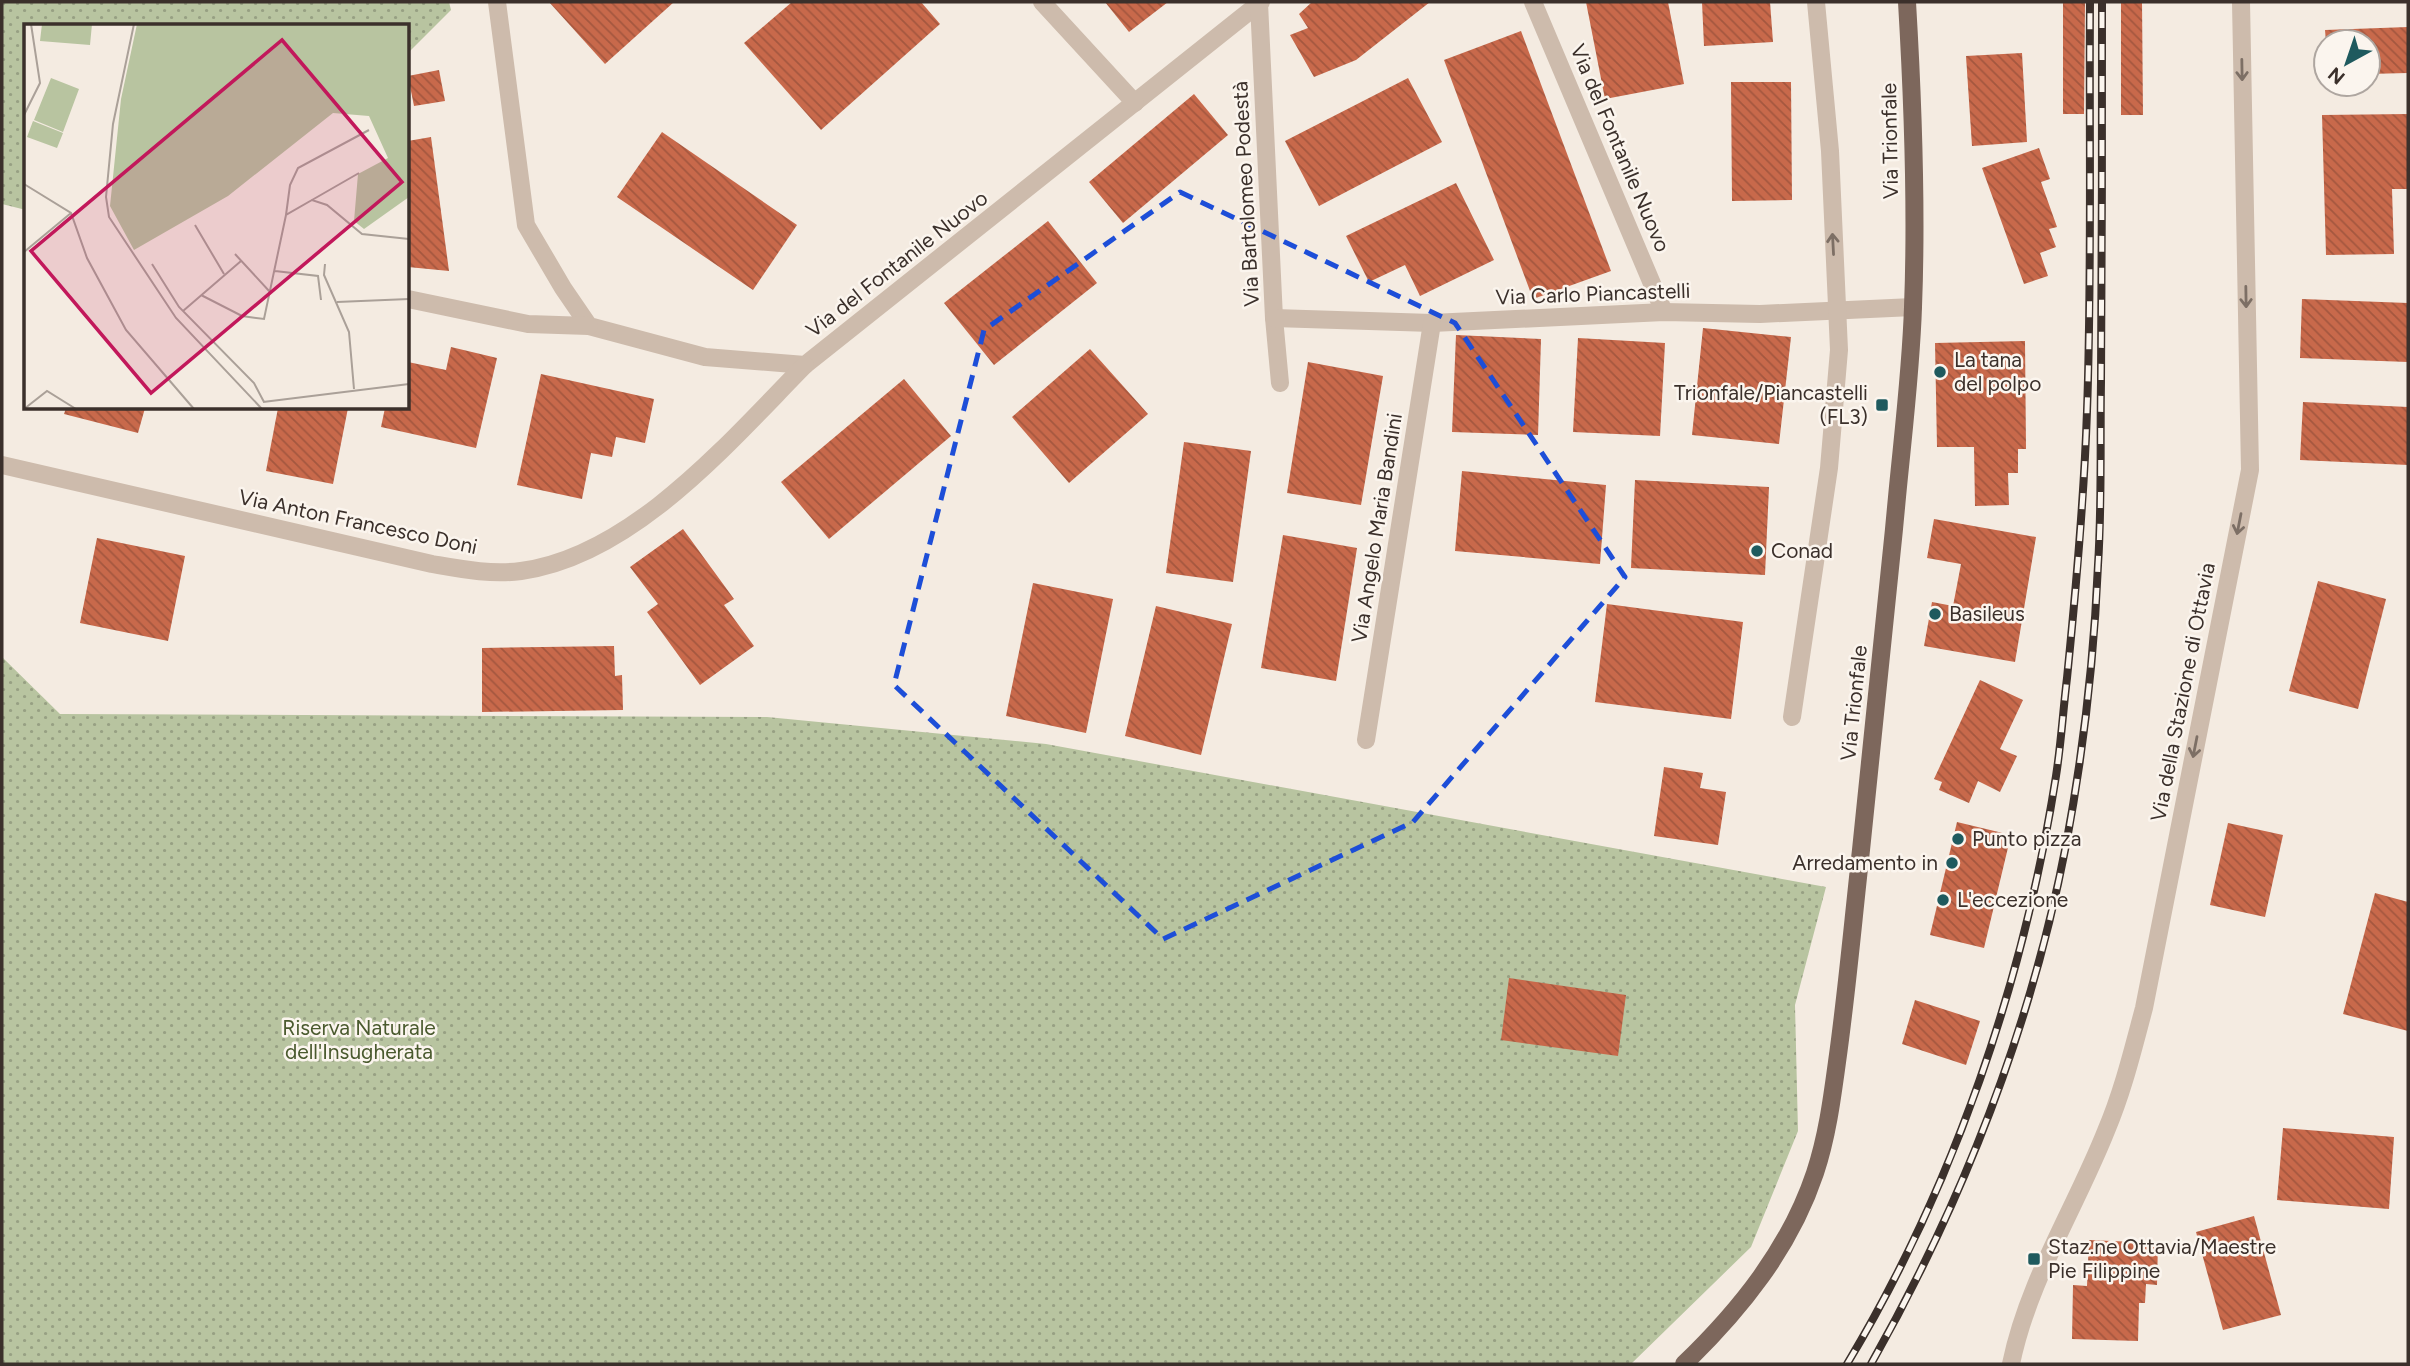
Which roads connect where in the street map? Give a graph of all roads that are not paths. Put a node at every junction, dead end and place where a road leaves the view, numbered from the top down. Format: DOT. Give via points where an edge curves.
graph roads {
  1 [pos="497,2"];
  2 [pos="1042,2"];
  3 [pos="1260,2"];
  4 [pos="1533,2"];
  5 [pos="1816,2"];
  6 [pos="1907,2"];
  7 [pos="2241,2"];
  8 [pos="1135,103"];
  9 [pos="410,299"];
  10 [pos="1913,307"];
  11 [pos="1664,312"];
  12 [pos="1837,312"];
  13 [pos="1274,318"];
  14 [pos="1432,323"];
  15 [pos="589,326"];
  16 [pos="806,365"];
  17 [pos="1280,383"];
  18 [pos="2,465"];
  19 [pos="1792,717"];
  20 [pos="1366,740"];
  21 [pos="1685,1364"];
  22 [pos="2011,1364"];
  1 -- 15 [label="street" via="526,225"];
  2 -- 8 [label="street"];
  3 -- 8 [label="street, Via del Fontanile Nuovo"];
  3 -- 13 [label="street, Via Bartolomeo Podestà"];
  4 -- 11 [label="street, Via del Fontanile Nuovo"];
  12 -- 5 [label="street, one-way" via="1830,151"];
  6 -- 10 [label="main road, Via Trionfale"];
  7 -- 22 [label="street, Via della Stazione di Ottavia, one-way" via="2250,470 2129,1065 2106,1133 2031,1296"];
  8 -- 16 [label="street, Via del Fontanile Nuovo"];
  9 -- 15 [label="street, Via del Fontanile Nuovo" via="528,324"];
  10 -- 12 [label="street, Via Carlo Piancastelli"];
  10 -- 21 [label="main road, Via Trionfale" via="1884,642 1824,1145 1802,1205 1767,1269"];
  11 -- 12 [label="street, Via Carlo Piancastelli"];
  11 -- 14 [label="street, Via Carlo Piancastelli"];
  12 -- 19 [label="street" via="1832,445"];
  13 -- 14 [label="street, Via Carlo Piancastelli"];
  13 -- 17 [label="street, Via Bartolomeo Podestà"];
  14 -- 20 [label="street, Via Angelo Maria Bandini"];
  15 -- 16 [label="street, Via del Fontanile Nuovo" via="705,357"];
  16 -- 18 [label="street, Via Anton Francesco Doni" via="711,461 644,516 602,543 561,561 520,571 477,572 432,564"];
}
